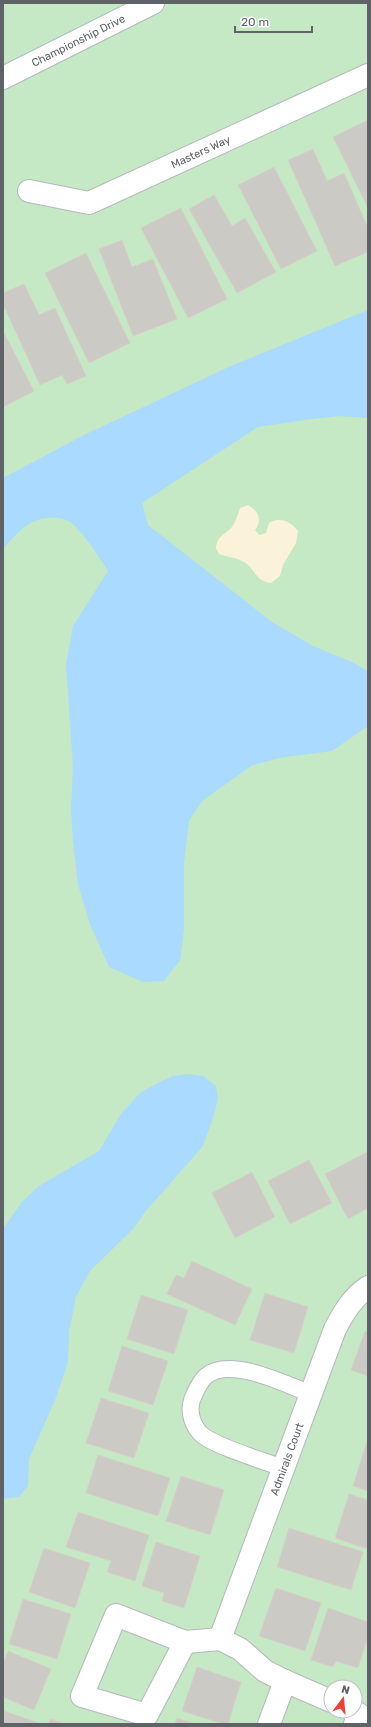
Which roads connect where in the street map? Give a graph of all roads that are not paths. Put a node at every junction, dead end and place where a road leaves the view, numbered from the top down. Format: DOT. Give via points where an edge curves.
graph roads {
  1 [pos="153,3"];
  2 [pos="368,75"];
  3 [pos="3,78"];
  4 [pos="29,191"];
  5 [pos="368,1287"];
  6 [pos="310,1394"];
  7 [pos="283,1468"];
  8 [pos="220,1639"];
  9 [pos="185,1642"];
  10 [pos="285,1681"];
  11 [pos="323,1698"];
  12 [pos="269,1724"];
  1 -- 3 [label="street, Championship Drive"];
  2 -- 4 [label="street, Masters Way" via="89,203"];
  5 -- 6 [label="street, Admirals Court" via="346,1308 338,1322"];
  6 -- 7 [label="street, Admirals Court"];
  6 -- 7 [label="lane" via="260,1375 238,1370 220,1370 206,1376 191,1402 194,1426 202,1435"];
  7 -- 8 [label="street, Admirals Court"];
  8 -- 9 [label="street"];
  8 -- 10 [label="street" via="240,1650 265,1671"];
  9 -- 9 [label="street" via="147,1715 82,1696 116,1615"];
  10 -- 11 [label="street"];
  10 -- 12 [label="street"];
}
